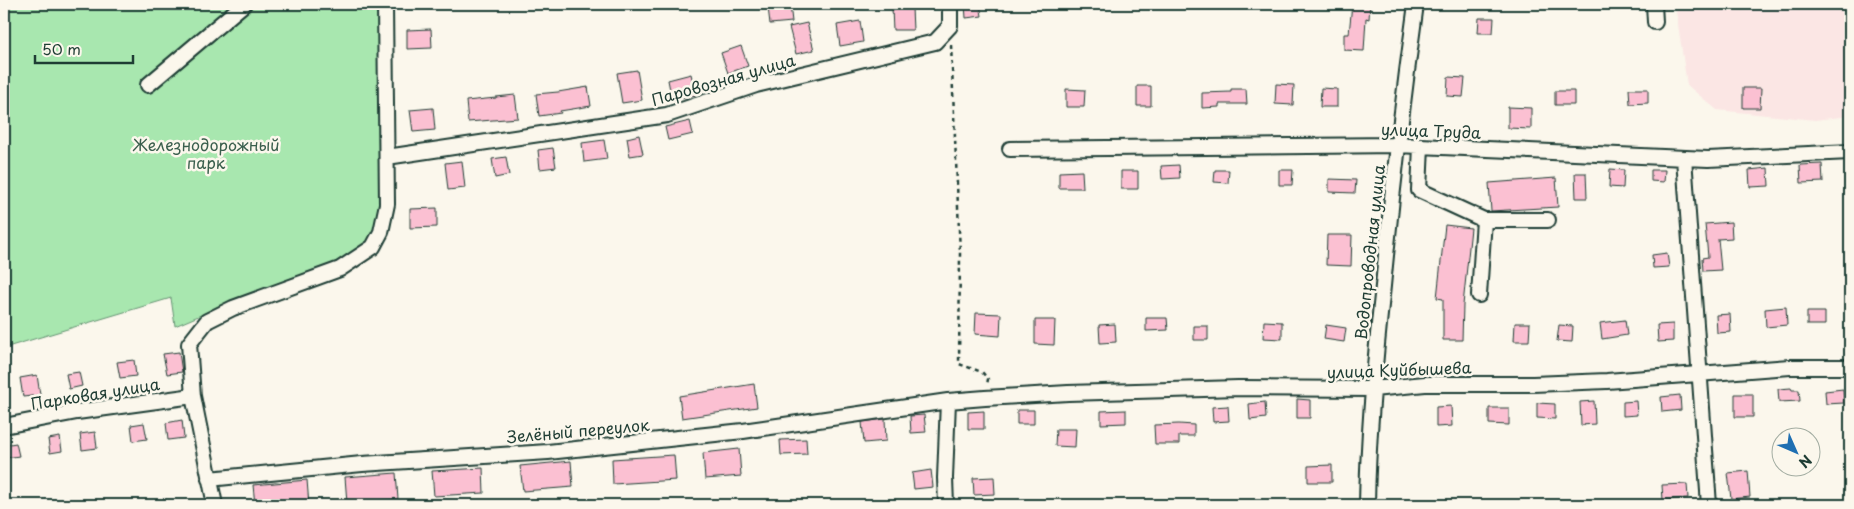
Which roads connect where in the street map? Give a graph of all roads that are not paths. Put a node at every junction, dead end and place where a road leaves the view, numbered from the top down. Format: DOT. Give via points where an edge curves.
graph roads {
  1 [pos="244,4"];
  2 [pos="385,4"];
  3 [pos="950,4"];
  4 [pos="1416,4"];
  5 [pos="1654,4"];
  6 [pos="1655,22"];
  7 [pos="148,85"];
  8 [pos="1397,145"];
  9 [pos="1422,146"];
  10 [pos="1010,149"];
  11 [pos="1850,152"];
  12 [pos="387,157"];
  13 [pos="1684,158"];
  14 [pos="1484,220"];
  15 [pos="1548,220"];
  16 [pos="1479,296"];
  17 [pos="1850,367"];
  18 [pos="1700,374"];
  19 [pos="1373,389"];
  20 [pos="193,396"];
  21 [pos="948,401"];
  22 [pos="4,426"];
  23 [pos="209,479"];
  24 [pos="214,505"];
  25 [pos="946,505"];
  26 [pos="1367,505"];
  27 [pos="1709,505"];
  1 -- 7 [label="street"];
  2 -- 12 [label="street"];
  3 -- 12 [label="street, Паровозная улица" via="950,26 935,42 756,85 667,116"];
  4 -- 8 [label="street, Водопроводная улица"];
  5 -- 6 [label="street"];
  8 -- 9 [label="street, улица Труда"];
  8 -- 10 [label="street, улица Труда"];
  8 -- 19 [label="street, Водопроводная улица"];
  9 -- 13 [label="street, улица Труда"];
  9 -- 14 [label="street" via="1419,190"];
  11 -- 13 [label="street, улица Труда"];
  12 -- 20 [label="street" via="387,204 381,232 373,247 340,269 233,308 207,321 189,344"];
  13 -- 18 [label="street"];
  14 -- 15 [label="street"];
  14 -- 16 [label="street"];
  17 -- 18 [label="street, улица Куйбышева" via="1790,367"];
  18 -- 19 [label="street, улица Куйбышева" via="1542,383 1425,384"];
  18 -- 27 [label="street"];
  19 -- 21 [label="street, улица Куйбышева" via="1068,392"];
  19 -- 26 [label="street, Водопроводная улица"];
  20 -- 22 [label="street, Парковая улица"];
  20 -- 23 [label="street"];
  21 -- 23 [label="street, Зелёный переулок" via="743,431 558,451 362,464"];
  21 -- 25 [label="street"];
  23 -- 24 [label="street"];
}
